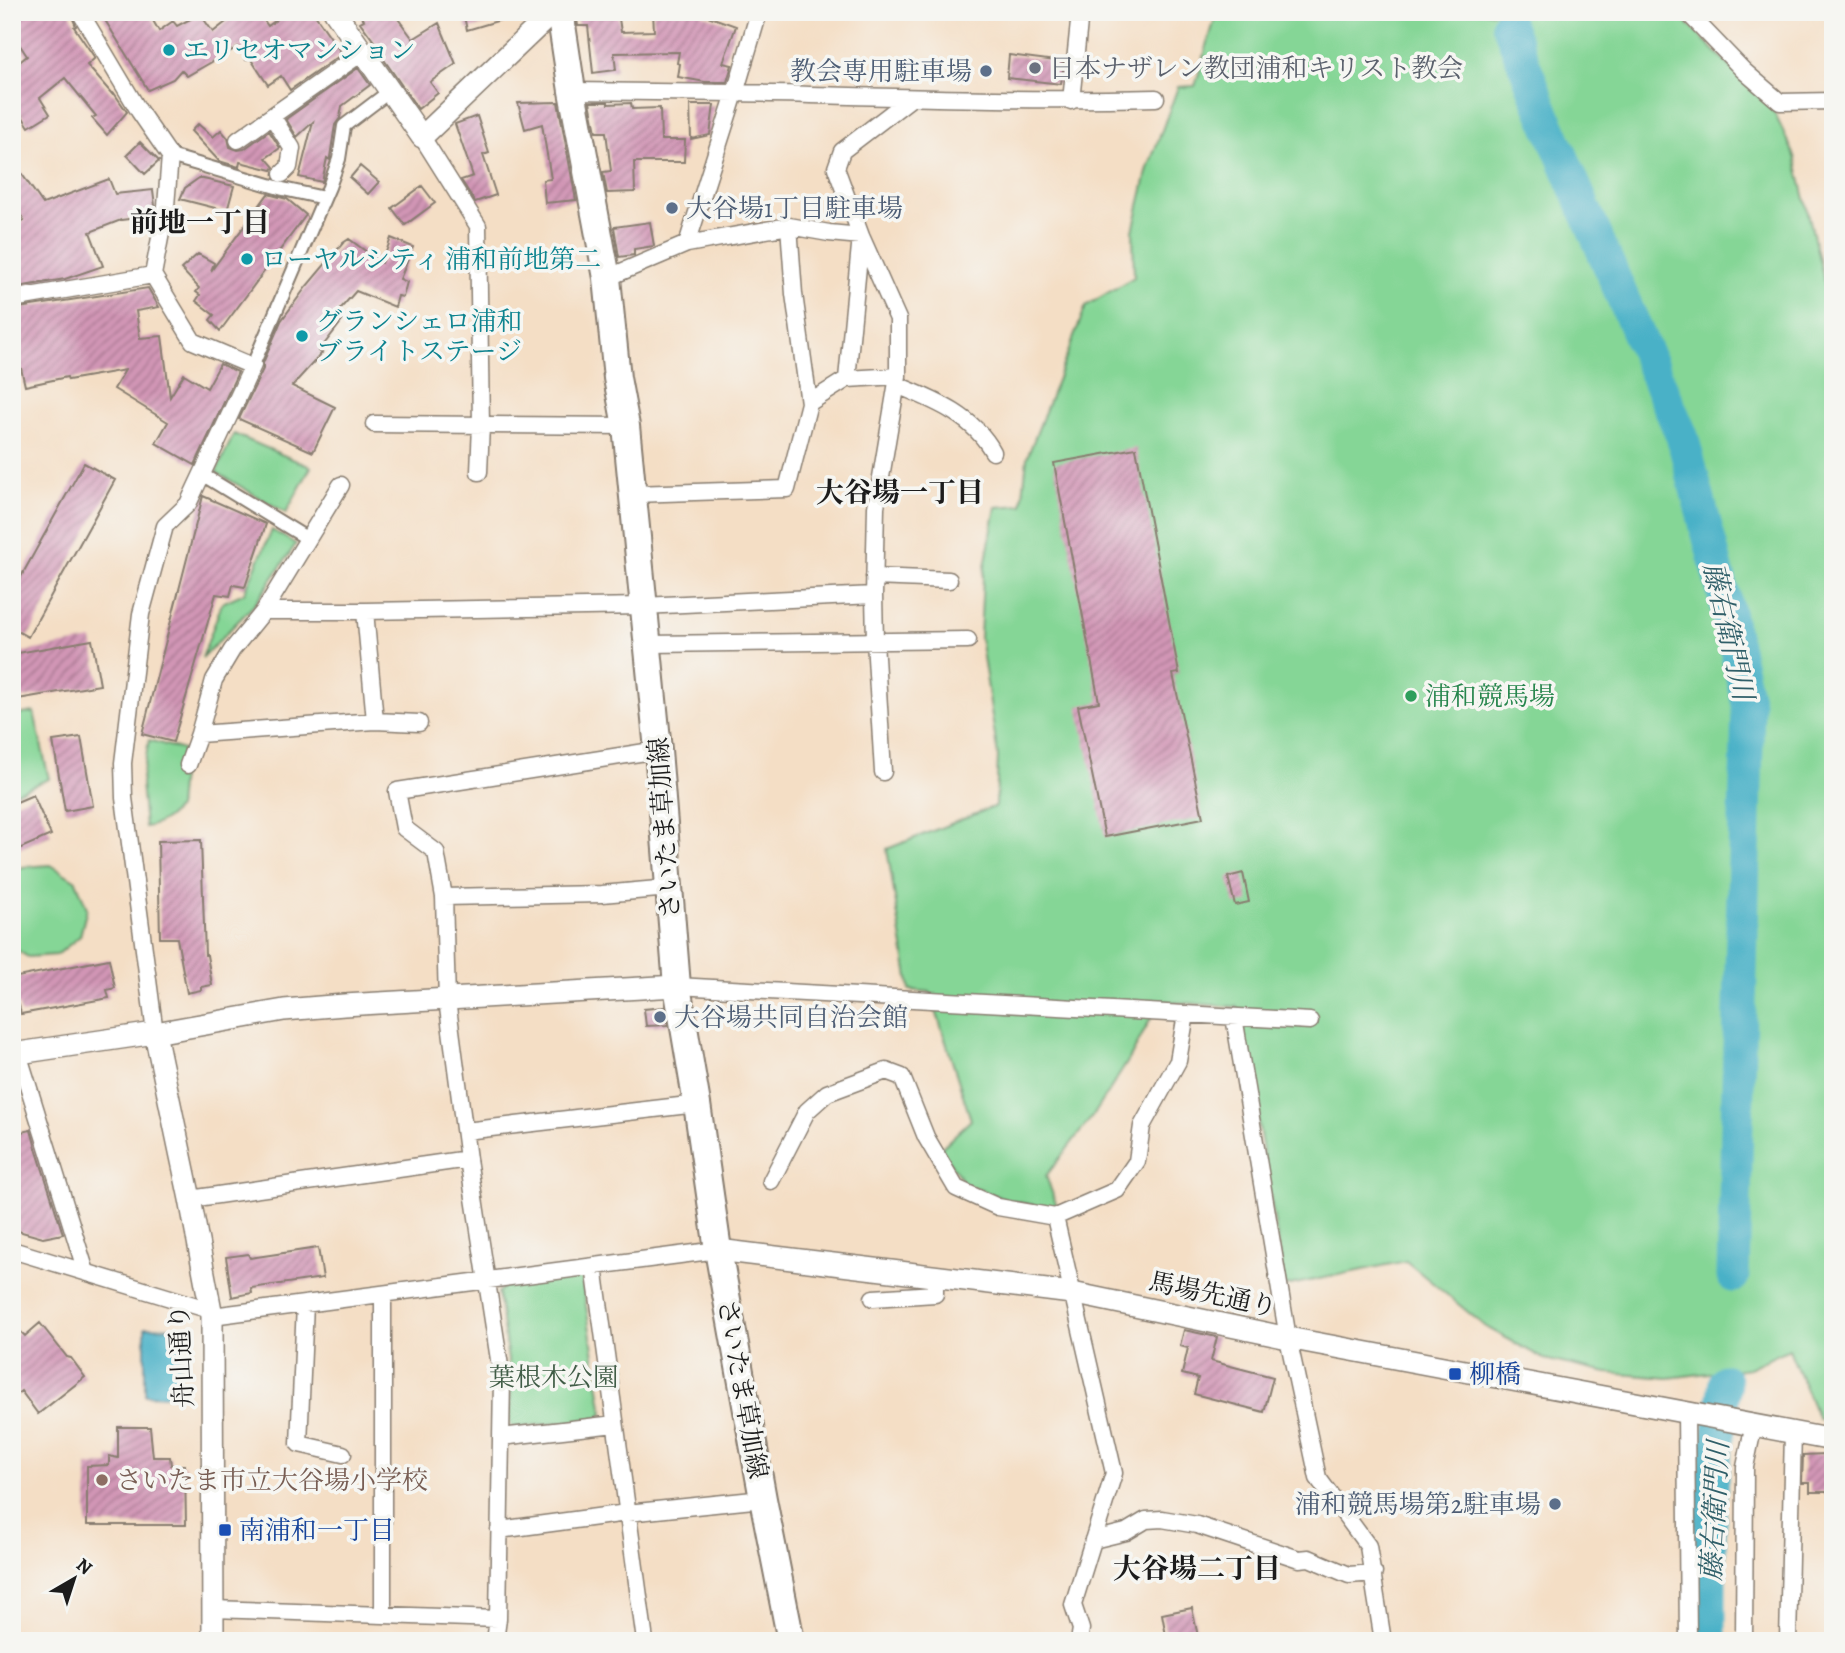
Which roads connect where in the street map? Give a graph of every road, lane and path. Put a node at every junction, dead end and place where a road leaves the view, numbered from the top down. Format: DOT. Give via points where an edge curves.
graph roads {
  1 [pos="80,12"];
  2 [pos="335,12"];
  3 [pos="552,12"];
  4 [pos="560,12"];
  5 [pos="759,12"];
  6 [pos="1080,12"];
  7 [pos="1687,12"];
  8 [pos="363,52"];
  9 [pos="390,91"];
  10 [pos="572,91"];
  11 [pos="736,93"];
  12 [pos="1156,98"];
  13 [pos="910,99"];
  14 [pos="1071,100"];
  15 [pos="1833,101"];
  16 [pos="272,116"];
  17 [pos="422,137"];
  18 [pos="238,140"];
  19 [pos="170,156"];
  20 [pos="282,174"];
  21 [pos="324,198"];
  22 [pos="789,226"];
  23 [pos="861,236"];
  24 [pos="687,244"];
  25 [pos="153,275"];
  26 [pos="607,278"];
  27 [pos="12,299"];
  28 [pos="253,366"];
  29 [pos="847,379"];
  30 [pos="897,381"];
  31 [pos="809,403"];
  32 [pos="374,424"];
  33 [pos="481,425"];
  34 [pos="626,426"];
  35 [pos="993,452"];
  36 [pos="479,472"];
  37 [pos="203,475"];
  38 [pos="341,485"];
  39 [pos="633,494"];
  40 [pos="308,539"];
  41 [pos="874,577"];
  42 [pos="949,580"];
  43 [pos="874,595"];
  44 [pos="643,606"];
  45 [pos="264,611"];
  46 [pos="366,611"];
  47 [pos="968,640"];
  48 [pos="875,641"];
  49 [pos="649,644"];
  50 [pos="375,722"];
  51 [pos="419,723"];
  52 [pos="200,734"];
  53 [pos="658,750"];
  54 [pos="188,765"];
  55 [pos="883,772"];
  56 [pos="669,888"];
  57 [pos="444,897"];
  58 [pos="677,986"];
  59 [pos="447,1000"];
  60 [pos="1186,1014"];
  61 [pos="1234,1017"];
  62 [pos="1310,1021"];
  63 [pos="155,1032"];
  64 [pos="15,1053"];
  65 [pos="697,1104"];
  66 [pos="465,1131"];
  67 [pos="468,1159"];
  68 [pos="771,1181"];
  69 [pos="190,1199"];
  70 [pos="1055,1217"];
  71 [pos="12,1250"];
  72 [pos="718,1250"];
  73 [pos="594,1266"];
  74 [pos="86,1272"];
  75 [pos="935,1276"];
  76 [pos="488,1281"];
  77 [pos="1072,1293"];
  78 [pos="383,1294"];
  79 [pos="873,1298"];
  80 [pos="305,1304"];
  81 [pos="211,1313"];
  82 [pos="1288,1338"];
  83 [pos="1690,1412"];
  84 [pos="1746,1423"];
  85 [pos="615,1424"];
  86 [pos="1793,1432"];
  87 [pos="501,1437"];
  88 [pos="1833,1440"];
  89 [pos="344,1454"];
  90 [pos="764,1499"];
  91 [pos="627,1513"];
  92 [pos="499,1530"];
  93 [pos="1093,1540"];
  94 [pos="1374,1573"];
  95 [pos="213,1609"];
  96 [pos="383,1615"];
  97 [pos="498,1619"];
  98 [pos="213,1641"];
  99 [pos="495,1641"];
  100 [pos="645,1641"];
  101 [pos="791,1641"];
  102 [pos="1079,1641"];
  103 [pos="1383,1641"];
  104 [pos="1688,1641"];
  105 [pos="1744,1641"];
  106 [pos="1788,1641"];
  1 -- 19 [label="street"];
  2 -- 8 [label="street"];
  3 -- 17 [label="street"];
  4 -- 10 [label="main road, さいたま草加線"];
  5 -- 11 [label="street"];
  6 -- 14 [label="street"];
  7 -- 15 [label="street" via="1780,102"];
  8 -- 9 [label="street"];
  8 -- 16 [label="street"];
  9 -- 17 [label="street"];
  9 -- 21 [label="street" via="344,126 339,159"];
  10 -- 11 [label="street"];
  10 -- 26 [label="main road, さいたま草加線"];
  11 -- 13 [label="street"];
  11 -- 24 [label="street"];
  12 -- 14 [label="street"];
  13 -- 14 [label="street"];
  13 -- 23 [label="street" via="842,151 836,168"];
  16 -- 18 [label="street"];
  16 -- 20 [label="street" via="292,148 289,167"];
  17 -- 33 [label="street" via="478,226"];
  19 -- 21 [label="street"];
  19 -- 25 [label="street"];
  21 -- 28 [label="street"];
  22 -- 23 [label="street"];
  22 -- 24 [label="street"];
  22 -- 31 [label="street" via="793,294"];
  23 -- 29 [label="street"];
  23 -- 30 [label="street" via="898,319"];
  24 -- 26 [label="street"];
  25 -- 27 [label="street"];
  25 -- 28 [label="street" via="193,341"];
  26 -- 34 [label="main road, さいたま草加線"];
  28 -- 37 [label="street"];
  29 -- 30 [label="street"];
  29 -- 31 [label="street"];
  30 -- 35 [label="street" via="975,426"];
  30 -- 41 [label="street" via="876,508"];
  31 -- 39 [label="street" via="787,489"];
  32 -- 33 [label="street"];
  33 -- 34 [label="street"];
  33 -- 36 [label="street"];
  34 -- 39 [label="main road, さいたま草加線"];
  37 -- 40 [label="street"];
  37 -- 63 [label="street" via="188,504 165,526 141,614 123,763"];
  38 -- 40 [label="street"];
  39 -- 44 [label="main road, さいたま草加線"];
  40 -- 45 [label="street"];
  41 -- 42 [label="street"];
  41 -- 43 [label="street"];
  43 -- 44 [label="street"];
  43 -- 48 [label="street"];
  44 -- 46 [label="street"];
  44 -- 49 [label="main road, さいたま草加線"];
  45 -- 46 [label="street"];
  45 -- 52 [label="street" via="214,680"];
  46 -- 50 [label="street"];
  47 -- 48 [label="street"];
  48 -- 49 [label="street"];
  48 -- 55 [label="street"];
  49 -- 53 [label="main road, さいたま草加線"];
  50 -- 51 [label="street"];
  50 -- 52 [label="street"];
  52 -- 54 [label="street"];
  53 -- 56 [label="main road, さいたま草加線"];
  53 -- 57 [label="street" via="397,791 404,828 436,852"];
  56 -- 57 [label="street"];
  56 -- 58 [label="main road, さいたま草加線"];
  57 -- 59 [label="street"];
  58 -- 59 [label="street"];
  58 -- 60 [label="street"];
  58 -- 65 [label="main road, さいたま草加線"];
  59 -- 63 [label="street" via="284,1010"];
  59 -- 66 [label="street"];
  60 -- 61 [label="street"];
  60 -- 70 [label="street" via="1178,1061 1142,1126 1137,1161 1117,1190"];
  61 -- 62 [label="street"];
  61 -- 82 [label="street"];
  63 -- 64 [label="street"];
  63 -- 69 [label="street, 舟山通り"];
  64 -- 74 [label="street"];
  65 -- 66 [label="street"];
  65 -- 72 [label="main road, さいたま草加線"];
  66 -- 67 [label="street"];
  67 -- 69 [label="street"];
  67 -- 76 [label="street"];
  68 -- 70 [label="street" via="807,1111 827,1093 886,1071 902,1077 926,1137 956,1188 998,1207"];
  69 -- 81 [label="street, 舟山通り"];
  70 -- 77 [label="street"];
  71 -- 74 [label="street"];
  72 -- 73 [label="street"];
  72 -- 75 [label="street, 馬場先通り"];
  72 -- 90 [label="main road, さいたま草加線"];
  73 -- 76 [label="street"];
  73 -- 85 [label="street"];
  74 -- 81 [label="street"];
  75 -- 77 [label="street, 馬場先通り"];
  75 -- 79 [label="street" via="935,1294"];
  76 -- 78 [label="street"];
  76 -- 87 [label="street" via="502,1379"];
  77 -- 82 [label="street, 馬場先通り"];
  77 -- 93 [label="street" via="1114,1473"];
  78 -- 80 [label="street"];
  78 -- 96 [label="street"];
  80 -- 81 [label="street"];
  80 -- 89 [label="street" via="299,1444"];
  81 -- 95 [label="street, 舟山通り"];
  82 -- 83 [label="street, 馬場先通り"];
  82 -- 94 [label="street" via="1318,1478 1368,1546"];
  83 -- 84 [label="street"];
  83 -- 104 [label="street"];
  84 -- 86 [label="street"];
  84 -- 105 [label="street"];
  85 -- 87 [label="street"];
  85 -- 91 [label="street"];
  86 -- 88 [label="street"];
  86 -- 106 [label="street"];
  87 -- 92 [label="street"];
  90 -- 91 [label="street"];
  90 -- 101 [label="main road, さいたま草加線"];
  91 -- 92 [label="street"];
  91 -- 100 [label="street"];
  92 -- 97 [label="street"];
  93 -- 94 [label="street" via="1126,1532 1146,1520 1162,1519 1197,1525 1299,1559 1309,1558 1349,1575"];
  93 -- 102 [label="street" via="1073,1605 1081,1629"];
  94 -- 103 [label="street"];
  95 -- 96 [label="street"];
  95 -- 98 [label="street, 舟山通り"];
  96 -- 97 [label="street"];
  97 -- 99 [label="street"];
}
